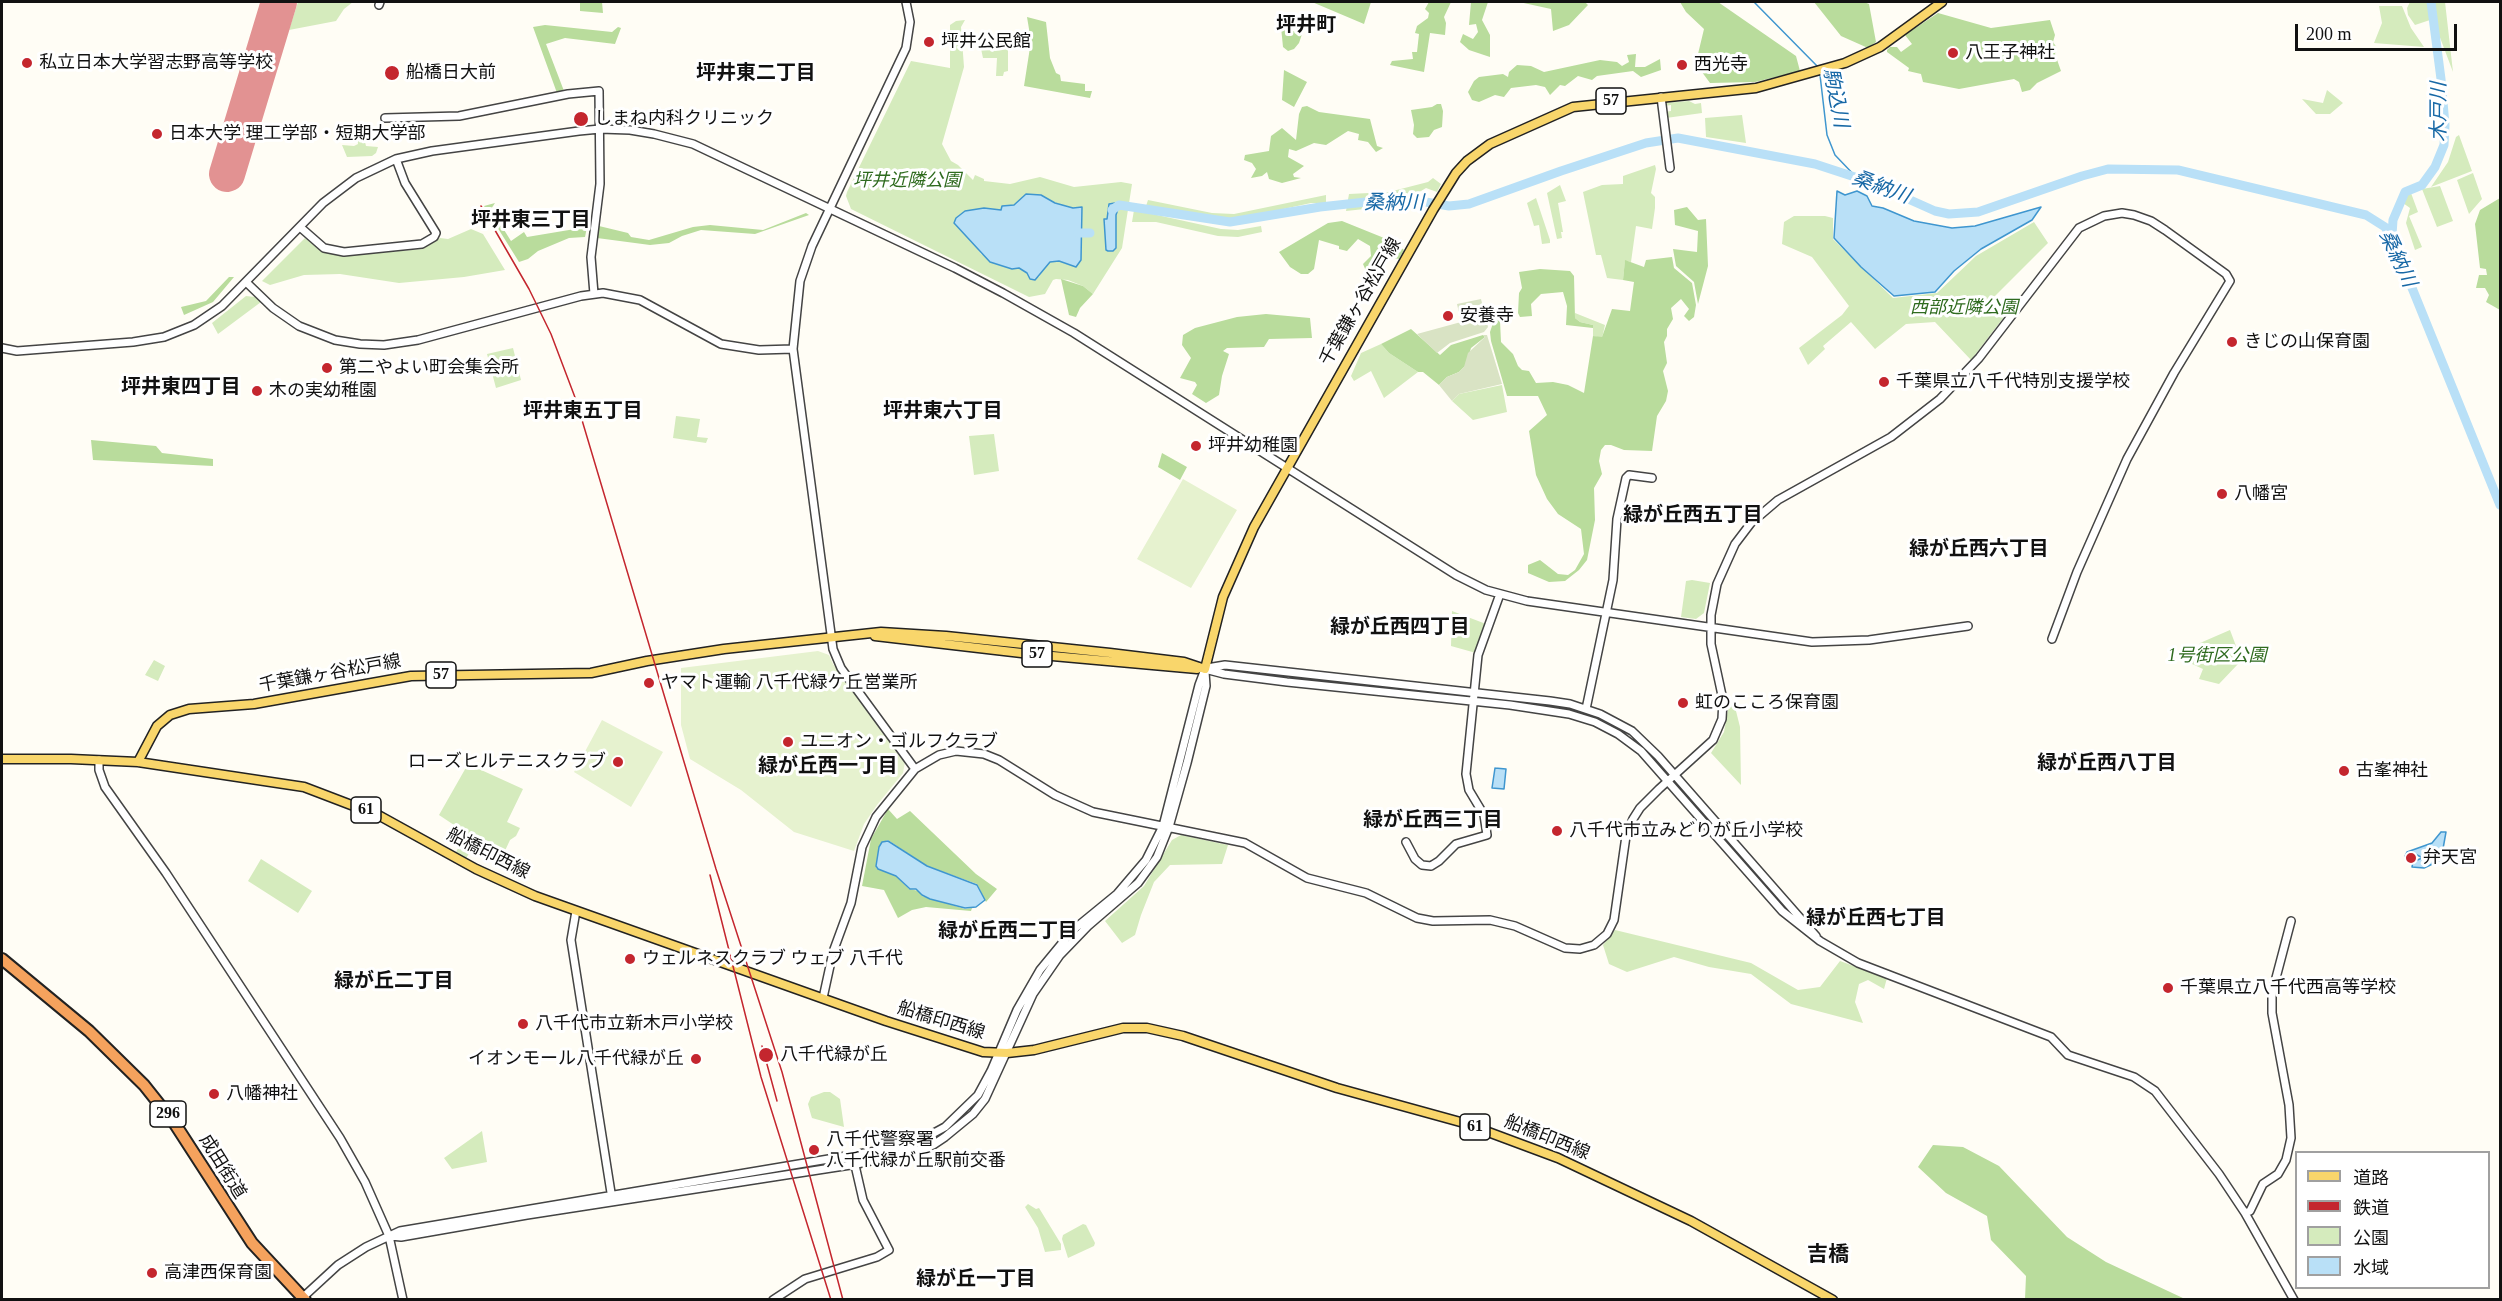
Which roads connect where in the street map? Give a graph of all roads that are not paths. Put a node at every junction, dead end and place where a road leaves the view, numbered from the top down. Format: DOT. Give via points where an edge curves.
graph roads {
  1 [pos="906,2"];
  2 [pos="1941,2"];
  3 [pos="1661,97"];
  4 [pos="385,118"];
  5 [pos="600,129"];
  6 [pos="396,159"];
  7 [pos="1670,168"];
  8 [pos="831,208"];
  9 [pos="300,227"];
  10 [pos="246,282"];
  11 [pos="594,294"];
  12 [pos="2,348"];
  13 [pos="793,349"];
  14 [pos="1287,467"];
  15 [pos="1652,478"];
  16 [pos="1500,594"];
  17 [pos="1607,613"];
  18 [pos="1968,626"];
  19 [pos="1710,629"];
  20 [pos="830,637"];
  21 [pos="2052,639"];
  22 [pos="1205,669"];
  23 [pos="1474,694"];
  24 [pos="1473,702"];
  25 [pos="1587,709"];
  26 [pos="2,759"];
  27 [pos="99,760"];
  28 [pos="138,762"];
  29 [pos="915,769"];
  30 [pos="1676,775"];
  31 [pos="1668,781"];
  32 [pos="1166,826"];
  33 [pos="1407,842"];
  34 [pos="576,911"];
  35 [pos="2291,921"];
  36 [pos="1820,941"];
  37 [pos="2,959"];
  38 [pos="823,998"];
  39 [pos="1003,1053"];
  40 [pos="853,1156"];
  41 [pos="854,1164"];
  42 [pos="611,1198"];
  43 [pos="2245,1213"];
  44 [pos="389,1236"];
  45 [pos="302,1299"];
  46 [pos="403,1299"];
  47 [pos="774,1299"];
  48 [pos="1833,1299"];
  49 [pos="2294,1299"];
  1 -- 8 [label="street" via="910,22 906,48"];
  2 -- 3 [label="main road, 千葉鎌ヶ谷松戸線 / 57" via="1880,47 1828,69 1756,88"];
  3 -- 7 [label="street"];
  3 -- 14 [label="main road, 千葉鎌ヶ谷松戸線 / 57" via="1586,104 1558,112 1470,157 1441,196"];
  4 -- 5 [label="street" via="459,116 599,91"];
  5 -- 6 [label="street"];
  5 -- 8 [label="street" via="654,134 693,144"];
  5 -- 11 [label="street" via="600,184 591,247"];
  6 -- 9 [label="street" via="345,185"];
  6 -- 9 [label="street" via="405,183 436,232 434,237 422,244 344,252 324,248"];
  8 -- 13 [label="street" via="812,246 801,281"];
  8 -- 14 [label="street" via="1064,327"];
  9 -- 10 [label="street"];
  10 -- 11 [label="street" via="273,308 313,333 377,346 418,340"];
  10 -- 12 [label="street" via="206,318 164,337 17,351"];
  11 -- 13 [label="street" via="640,300 721,344 759,350"];
  13 -- 20 [label="street"];
  14 -- 16 [label="street" via="1456,575"];
  14 -- 22 [label="main road, 千葉鎌ヶ谷松戸線 / 57" via="1227,587"];
  15 -- 17 [label="street" via="1626,478 1617,519"];
  16 -- 17 [label="street"];
  16 -- 23 [label="street" via="1479,655"];
  17 -- 19 [label="street"];
  17 -- 25 [label="street"];
  18 -- 19 [label="street" via="1831,642 1784,640"];
  19 -- 21 [label="street" via="1713,598 1723,568 1735,544 1760,514 1787,493 1890,437 1940,399 1979,358 2079,228 2116,213 2134,215 2165,230 2226,274 2230,281 2127,459"];
  19 -- 30 [label="street" via="1723,700 1722,719 1713,740"];
  20 -- 22 [label="main road, 千葉鎌ヶ谷松戸線 / 57" via="907,633 1184,662"];
  20 -- 28 [label="main road, 千葉鎌ヶ谷松戸線 / 57" via="724,649 591,673 411,676 254,704 189,709 170,715 157,726"];
  20 -- 29 [label="street" via="841,669"];
  22 -- 23 [label="street" via="1225,665"];
  22 -- 24 [label="street"];
  22 -- 32 [label="street"];
  23 -- 24 [label="street"];
  23 -- 25 [label="street" via="1550,701"];
  24 -- 31 [label="street" via="1569,714 1595,722 1641,751"];
  24 -- 33 [label="street" via="1466,782 1484,815 1487,835 1456,844 1431,866 1415,859"];
  25 -- 30 [label="street" via="1632,731"];
  26 -- 27 [label="main road"];
  27 -- 28 [label="main road"];
  27 -- 44 [label="street" via="105,787 340,1138"];
  28 -- 34 [label="main road, 船橋印西線 / 61" via="304,787 380,816 495,879"];
  29 -- 32 [label="street" via="939,755 956,751 984,754 1074,805"];
  29 -- 38 [label="street" via="867,832"];
  30 -- 31 [label="street"];
  30 -- 36 [label="street"];
  31 -- 32 [label="street" via="1640,808 1629,828 1612,927 1602,940 1580,949 1560,946 1515,926 1490,920 1417,918 1366,893 1307,878 1245,843"];
  31 -- 36 [label="street" via="1782,911"];
  32 -- 39 [label="street" via="1130,880 1073,930 1040,970 1017,1010"];
  34 -- 38 [label="main road, 船橋印西線 / 61"];
  34 -- 42 [label="street" via="571,940"];
  35 -- 43 [label="street" via="2272,1003 2291,1138 2278,1174 2263,1184 2250,1211"];
  36 -- 43 [label="street" via="1858,963 2051,1037 2068,1055 2147,1084 2162,1098"];
  37 -- 45 [label="highway, 成田街道 / 296" via="89,1031 144,1085 175,1124 252,1243"];
  38 -- 39 [label="main road, 船橋印西線 / 61" via="983,1052"];
  39 -- 40 [label="street" via="978,1095 954,1121 912,1145"];
  39 -- 41 [label="street" via="985,1099 945,1137 910,1152"];
  39 -- 48 [label="main road, 船橋印西線 / 61" via="1034,1050 1123,1028 1147,1028 1183,1036 1337,1088 1464,1123 1558,1158 1691,1221"];
  40 -- 41 [label="street"];
  40 -- 42 [label="street"];
  41 -- 42 [label="street"];
  41 -- 47 [label="street" via="863,1200 889,1250 805,1279"];
  42 -- 44 [label="street" via="439,1223"];
  43 -- 49 [label="street"];
  44 -- 45 [label="street" via="338,1265"];
  44 -- 46 [label="street"];
}
